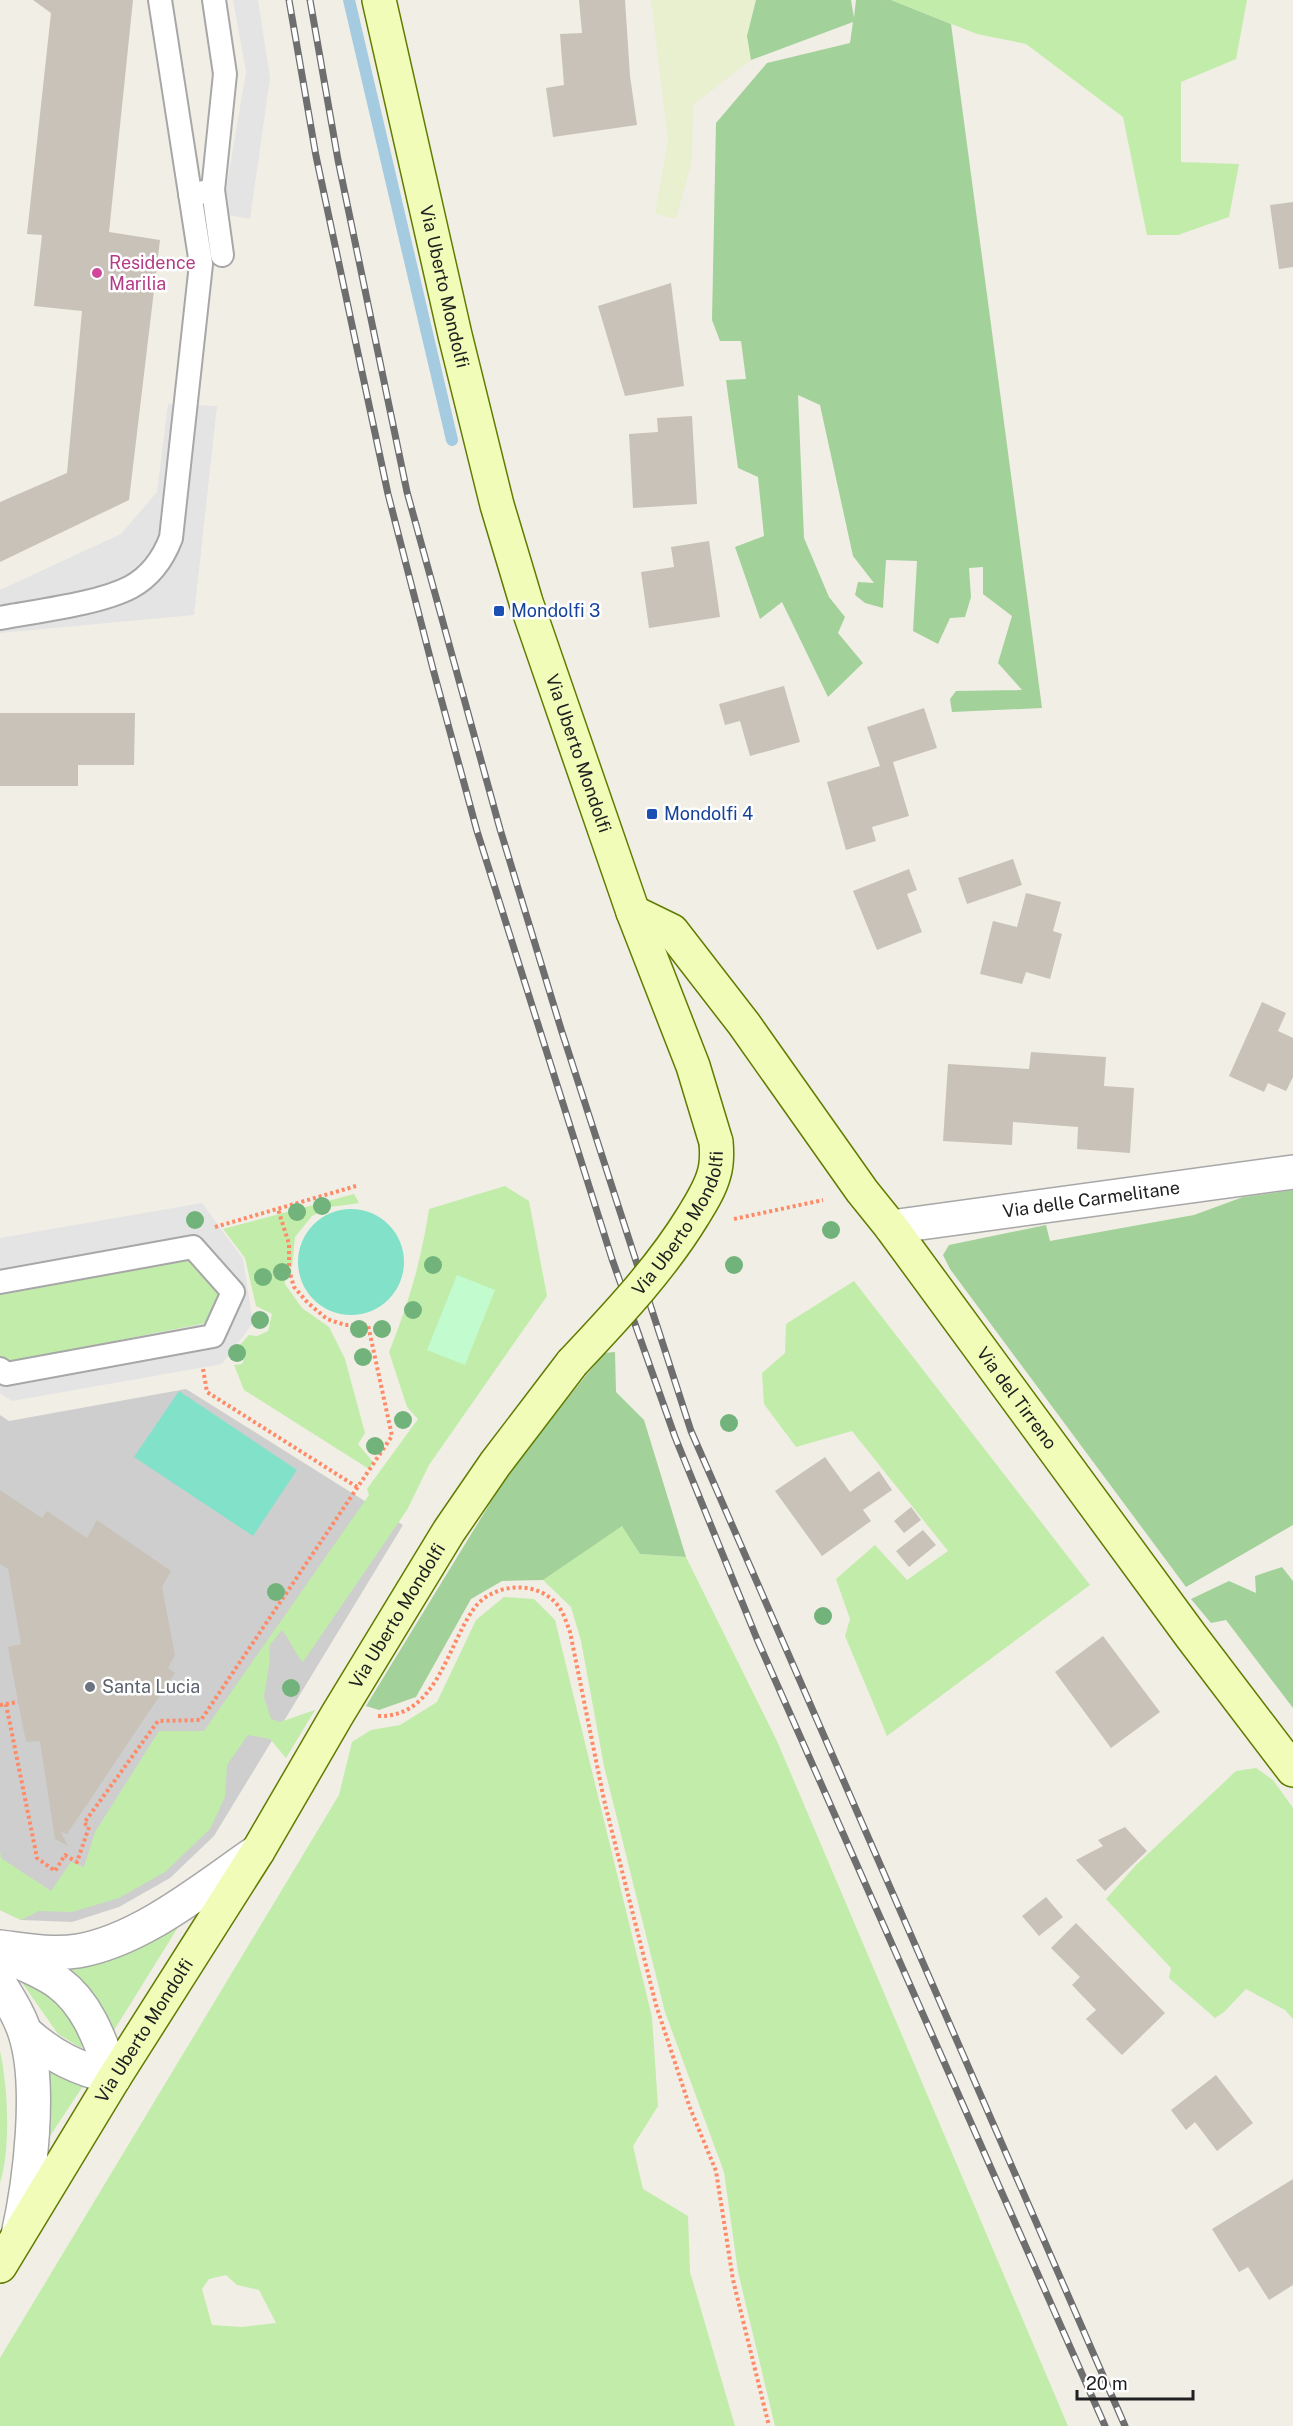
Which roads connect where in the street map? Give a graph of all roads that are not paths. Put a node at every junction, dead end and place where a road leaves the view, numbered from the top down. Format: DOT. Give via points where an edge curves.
graph roads {
  1 [pos="160,0"];
  2 [pos="214,0"];
  3 [pos="379,0"];
  4 [pos="213,190"];
  5 [pos="190,195"];
  6 [pos="222,255"];
  7 [pos="0,618"];
  8 [pos="633,912"];
  9 [pos="744,1024"];
  10 [pos="693,1066"];
  11 [pos="1293,1172"];
  12 [pos="891,1227"];
  13 [pos="0,1282"];
  14 [pos="0,1369"];
  15 [pos="1293,1770"];
  16 [pos="258,1851"];
  17 [pos="0,1947"];
  18 [pos="0,1953"];
  19 [pos="0,1984"];
  20 [pos="25,2032"];
  21 [pos="114,2078"];
  22 [pos="8,2253"];
  1 -- 5 [label="lane"];
  2 -- 4 [label="lane" via="225,74"];
  3 -- 8 [label="main road, Via Uberto Mondolfi" via="497,505 526,602"];
  4 -- 5 [label="lane"];
  4 -- 6 [label="lane"];
  5 -- 7 [label="lane" via="201,264 171,538 164,554 151,572 130,587"];
  8 -- 9 [label="main road, Via del Tirreno" via="672,931"];
  8 -- 10 [label="main road, Via Uberto Mondolfi"];
  9 -- 10 [label="main road, Via del Tirreno" via="704,1002 686,998 675,1011"];
  9 -- 12 [label="main road, Via del Tirreno"];
  10 -- 16 [label="main road, Via Uberto Mondolfi, bridge" via="716,1142 715,1173 703,1200 653,1271 572,1363 449,1531"];
  11 -- 12 [label="street, Via delle Carmelitane"];
  12 -- 15 [label="main road, Via del Tirreno"];
  13 -- 14 [label="lane" via="193,1247 233,1292 213,1336 6,1374"];
  16 -- 17 [label="street" via="159,1917 110,1941 65,1952"];
  16 -- 21 [label="main road, Via Uberto Mondolfi"];
  18 -- 21 [label="street" via="49,1976 73,1996 99,2038"];
  19 -- 20 [label="street"];
  20 -- 21 [label="street" via="68,2063"];
  20 -- 22 [label="street" via="31,2077 31,2137 27,2187"];
  21 -- 22 [label="main road, Via Uberto Mondolfi"];
}
